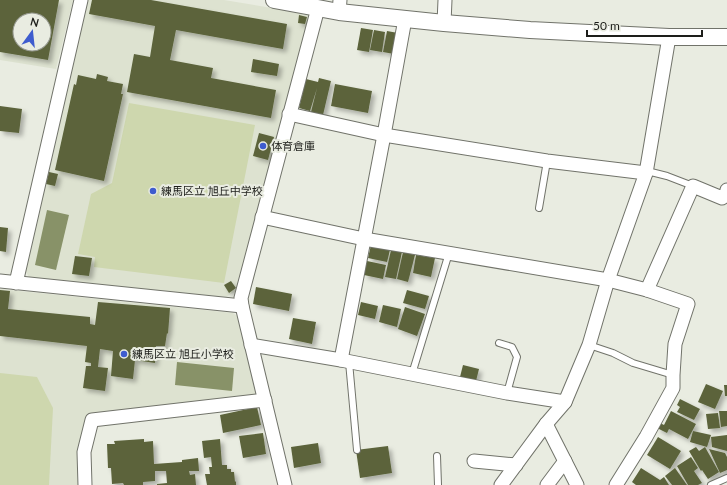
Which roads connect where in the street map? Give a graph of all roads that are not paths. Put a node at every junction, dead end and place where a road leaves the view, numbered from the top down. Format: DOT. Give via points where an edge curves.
graph roads {
  1 [pos="81,0"];
  2 [pos="274,0"];
  3 [pos="446,0"];
  4 [pos="340,6"];
  5 [pos="318,8"];
  6 [pos="405,19"];
  7 [pos="444,23"];
  8 [pos="669,37"];
  9 [pos="727,37"];
  10 [pos="289,114"];
  11 [pos="384,135"];
  12 [pos="547,161"];
  13 [pos="647,172"];
  14 [pos="692,186"];
  15 [pos="727,193"];
  16 [pos="539,208"];
  17 [pos="262,217"];
  18 [pos="364,239"];
  19 [pos="449,254"];
  20 [pos="608,280"];
  21 [pos="0,281"];
  22 [pos="16,282"];
  23 [pos="647,290"];
  24 [pos="242,306"];
  25 [pos="499,344"];
  26 [pos="251,345"];
  27 [pos="589,345"];
  28 [pos="345,361"];
  29 [pos="412,374"];
  30 [pos="673,375"];
  31 [pos="507,393"];
  32 [pos="265,400"];
  33 [pos="564,402"];
  34 [pos="546,424"];
  35 [pos="357,450"];
  36 [pos="437,456"];
  37 [pos="474,461"];
  38 [pos="565,461"];
  39 [pos="516,466"];
  40 [pos="727,478"];
  41 [pos="85,485"];
  42 [pos="285,485"];
  43 [pos="438,485"];
  44 [pos="501,485"];
  45 [pos="547,485"];
  46 [pos="577,485"];
  47 [pos="616,485"];
  48 [pos="711,485"];
  1 -- 22 [label="street"];
  2 -- 5 [label="street"];
  3 -- 7 [label="street"];
  4 -- 5 [label="street"];
  4 -- 6 [label="street"];
  5 -- 10 [label="street"];
  6 -- 7 [label="street"];
  6 -- 11 [label="street"];
  7 -- 8 [label="street"];
  8 -- 9 [label="street"];
  8 -- 13 [label="street"];
  10 -- 11 [label="street"];
  10 -- 17 [label="street"];
  11 -- 12 [label="street"];
  11 -- 18 [label="street"];
  12 -- 13 [label="street"];
  12 -- 16 [label="lane"];
  13 -- 14 [label="lane" via="667,176"];
  13 -- 20 [label="street"];
  14 -- 15 [label="street" via="722,198"];
  14 -- 23 [label="street"];
  17 -- 18 [label="street"];
  17 -- 24 [label="street" via="241,298"];
  18 -- 19 [label="street"];
  18 -- 28 [label="street"];
  19 -- 20 [label="street"];
  19 -- 29 [label="lane"];
  20 -- 23 [label="street"];
  20 -- 27 [label="street"];
  21 -- 22 [label="street"];
  22 -- 24 [label="street"];
  23 -- 30 [label="street" via="688,304 675,344"];
  24 -- 26 [label="street"];
  25 -- 31 [label="lane" via="512,347 516,357"];
  26 -- 28 [label="street"];
  26 -- 32 [label="street"];
  27 -- 30 [label="lane" via="633,363"];
  27 -- 33 [label="street"];
  28 -- 29 [label="street"];
  28 -- 35 [label="lane"];
  29 -- 31 [label="street"];
  30 -- 47 [label="street" via="673,388"];
  31 -- 33 [label="street"];
  32 -- 41 [label="street" via="92,420 84,452"];
  32 -- 42 [label="street"];
  33 -- 34 [label="street"];
  34 -- 38 [label="street"];
  34 -- 39 [label="street"];
  36 -- 43 [label="lane"];
  37 -- 39 [label="street"];
  38 -- 45 [label="street"];
  38 -- 46 [label="street"];
  39 -- 44 [label="street"];
  40 -- 48 [label="lane"];
}
